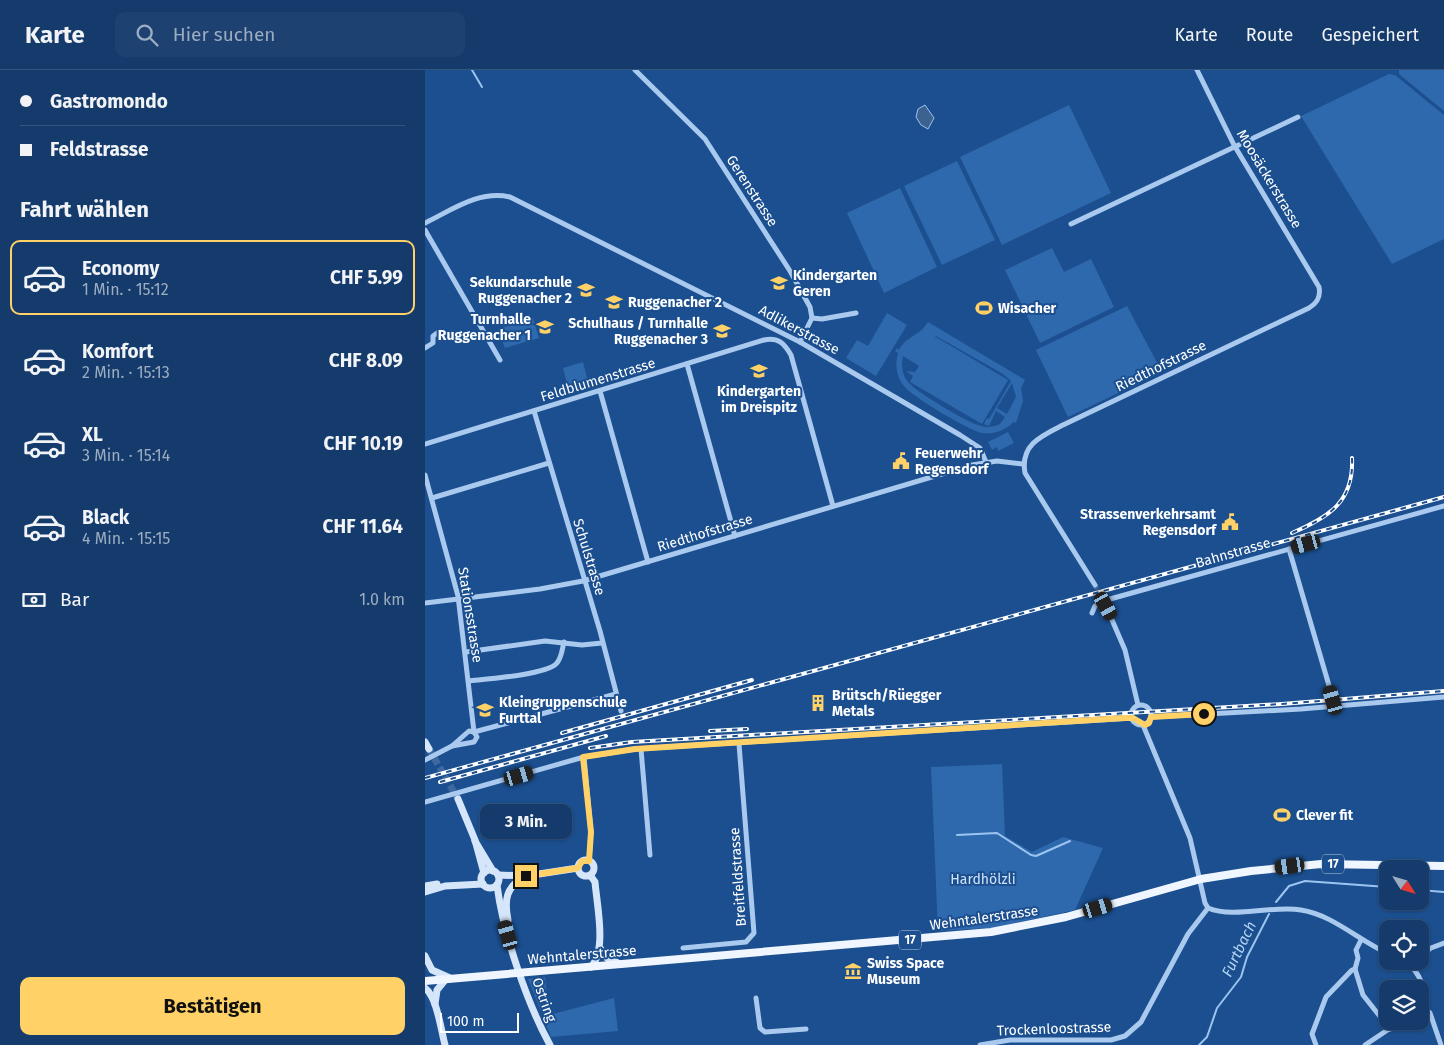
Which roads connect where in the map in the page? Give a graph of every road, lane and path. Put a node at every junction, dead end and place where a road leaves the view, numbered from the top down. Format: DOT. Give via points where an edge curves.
graph roads {
  1 [pos="635,70"];
  2 [pos="1197,70"];
  3 [pos="1298,117"];
  4 [pos="1234,145"];
  5 [pos="425,223"];
  6 [pos="1071,224"];
  7 [pos="425,230"];
  8 [pos="1319,297"];
  9 [pos="856,313"];
  10 [pos="812,318"];
  11 [pos="440,331"];
  12 [pos="800,342"];
  13 [pos="425,348"];
  14 [pos="500,360"];
  15 [pos="687,364"];
  16 [pos="600,391"];
  17 [pos="534,411"];
  18 [pos="425,444"];
  19 [pos="986,462"];
  20 [pos="549,463"];
  21 [pos="1023,464"];
  22 [pos="425,475"];
  23 [pos="431,498"];
  24 [pos="833,506"];
  25 [pos="1444,506"];
  26 [pos="735,536"];
  27 [pos="1289,549"];
  28 [pos="648,562"];
  29 [pos="583,581"];
  30 [pos="1095,585"];
  31 [pos="459,599"];
  32 [pos="425,603"];
  33 [pos="1106,606"];
  34 [pos="1092,613"];
  35 [pos="564,642"];
  36 [pos="602,642"];
  37 [pos="466,652"];
  38 [pos="469,681"];
  39 [pos="616,694"];
  40 [pos="1444,697"];
  41 [pos="1138,706"];
  42 [pos="1335,706"];
  43 [pos="621,711"];
  44 [pos="1151,717"];
  45 [pos="1133,718"];
  46 [pos="1143,725"];
  47 [pos="475,732"];
  48 [pos="739,744"];
  49 [pos="452,746"];
  50 [pos="641,749"];
  51 [pos="583,757"];
  52 [pos="425,760"];
  53 [pos="458,799"];
  54 [pos="425,802"];
  55 [pos="475,840"];
  56 [pos="650,855"];
  57 [pos="589,861"];
  58 [pos="1444,866"];
  59 [pos="578,868"];
  60 [pos="590,875"];
  61 [pos="523,876"];
  62 [pos="497,878"];
  63 [pos="1201,879"];
  64 [pos="484,880"];
  65 [pos="425,886"];
  66 [pos="445,886"];
  67 [pos="425,892"];
  68 [pos="499,905"];
  69 [pos="1209,908"];
  70 [pos="508,935"];
  71 [pos="1444,938"];
  72 [pos="1361,940"];
  73 [pos="1444,943"];
  74 [pos="600,948"];
  75 [pos="683,948"];
  76 [pos="1379,949"];
  77 [pos="1429,949"];
  78 [pos="425,961"];
  79 [pos="621,965"];
  80 [pos="591,967"];
  81 [pos="1355,969"];
  82 [pos="449,979"];
  83 [pos="425,981"];
  84 [pos="425,988"];
  85 [pos="756,998"];
  86 [pos="435,1004"];
  87 [pos="1429,1013"];
  88 [pos="1379,1015"];
  89 [pos="806,1029"];
  90 [pos="1388,1030"];
  91 [pos="445,1045"];
  92 [pos="549,1045"];
  93 [pos="980,1045"];
  94 [pos="1316,1045"];
  95 [pos="1365,1045"];
  96 [pos="1441,1045"];
  1 -- 10 [label="street, Gerenstrasse" via="705,139 791,271 808,302"];
  2 -- 4 [label="street, Moosäckerstrasse"];
  3 -- 4 [label="street"];
  4 -- 6 [label="street"];
  4 -- 8 [label="street, Moosäckerstrasse" via="1319,287"];
  5 -- 12 [label="street, Adlikerstrasse" via="480,197 490,194 510,197"];
  7 -- 14 [label="street"];
  8 -- 21 [label="street, Riedthofstrasse" via="1309,308 1042,436 1027,450"];
  9 -- 10 [label="street"];
  10 -- 12 [label="street"];
  11 -- 13 [label="street" via="433,336 433,343"];
  12 -- 19 [label="street, Adlikerstrasse" via="967,439 980,448"];
  15 -- 16 [label="street, Feldblumenstrasse"];
  15 -- 24 [label="street, Feldblumenstrasse" via="764,340 778,340 785,345 791,355"];
  15 -- 26 [label="street"];
  16 -- 17 [label="street, Feldblumenstrasse"];
  16 -- 28 [label="street"];
  17 -- 18 [label="street, Feldblumenstrasse"];
  17 -- 20 [label="street, Schulstrasse"];
  19 -- 21 [label="street"];
  19 -- 24 [label="street, Riedthofstrasse"];
  20 -- 23 [label="street"];
  20 -- 29 [label="street, Schulstrasse"];
  21 -- 30 [label="street" via="1029,482"];
  22 -- 23 [label="street, Stationsstrasse"];
  23 -- 31 [label="street, Stationsstrasse"];
  24 -- 26 [label="street, Riedthofstrasse"];
  25 -- 27 [label="street, Bahnstrasse"];
  26 -- 28 [label="street, Riedthofstrasse"];
  27 -- 34 [label="street, Bahnstrasse" via="1103,601 1095,606"];
  27 -- 42 [label="street"];
  28 -- 29 [label="street, Riedthofstrasse"];
  29 -- 31 [label="street, Riedthofstrasse"];
  29 -- 36 [label="street, Schulstrasse"];
  31 -- 32 [label="street, Riedthofstrasse"];
  31 -- 37 [label="street, Stationsstrasse"];
  33 -- 41 [label="street" via="1125,650"];
  35 -- 36 [label="street" via="582,645"];
  35 -- 37 [label="street" via="545,641"];
  35 -- 38 [label="street" via="560,658 551,667"];
  36 -- 39 [label="street, Schulstrasse"];
  37 -- 38 [label="street, Stationsstrasse"];
  38 -- 47 [label="street, Stationsstrasse"];
  39 -- 43 [label="street, Schulstrasse"];
  39 -- 47 [label="street"];
  40 -- 42 [label="street"];
  41 -- 44 [label="street" via="1146,708"];
  41 -- 45 [label="street" via="1131,711"];
  42 -- 44 [label="street"];
  44 -- 46 [label="street" via="1149,723"];
  45 -- 46 [label="street"];
  45 -- 48 [label="street"];
  46 -- 63 [label="street" via="1190,838"];
  47 -- 49 [label="street" via="466,733"];
  47 -- 49 [label="street" via="474,742"];
  48 -- 50 [label="street"];
  48 -- 75 [label="street, Breitfeldstrasse" via="753,933 746,942"];
  49 -- 52 [label="street"];
  50 -- 51 [label="street"];
  50 -- 56 [label="street"];
  51 -- 54 [label="street"];
  51 -- 57 [label="street" via="591,832"];
  53 -- 55 [label="main road, Ostring"];
  55 -- 62 [label="main road, Ostring"];
  55 -- 64 [label="main road, Ostring"];
  57 -- 59 [label="main road" via="582,861"];
  57 -- 60 [label="main road" via="594,866"];
  58 -- 63 [label="main road, 17" via="1321,864"];
  59 -- 60 [label="main road" via="583,876"];
  59 -- 61 [label="main road"];
  60 -- 74 [label="main road" via="595,882"];
  61 -- 62 [label="main road"];
  61 -- 70 [label="main road" via="506,894"];
  62 -- 64 [label="main road"];
  62 -- 64 [label="main road"];
  62 -- 68 [label="main road, Ostring"];
  63 -- 69 [label="street" via="1205,903"];
  63 -- 79 [label="main road, Wehntalerstrasse / 17" via="1066,917 991,932"];
  64 -- 66 [label="main road"];
  64 -- 68 [label="main road, Ostring"];
  65 -- 66 [label="main road"];
  66 -- 67 [label="main road"];
  68 -- 70 [label="main road, Ostring"];
  69 -- 72 [label="street" via="1230,912 1281,908 1304,910 1332,921"];
  69 -- 93 [label="street, Trockenloostrasse" via="1188,934 1141,1022 1125,1036 1111,1040 1010,1040"];
  70 -- 92 [label="main road, Ostring" via="537,1021"];
  71 -- 73 [label="street"];
  72 -- 76 [label="street"];
  72 -- 81 [label="street" via="1356,950"];
  73 -- 77 [label="street"];
  74 -- 79 [label="main road" via="607,958"];
  74 -- 80 [label="main road"];
  78 -- 82 [label="main road" via="435,973"];
  79 -- 80 [label="main road, Wehntalerstrasse / 17"];
  80 -- 82 [label="main road, Wehntalerstrasse / 17"];
  81 -- 88 [label="street" via="1363,995"];
  81 -- 94 [label="street" via="1323,1003 1312,1034"];
  82 -- 83 [label="main road, Wehntalerstrasse / 17"];
  82 -- 86 [label="main road" via="437,990"];
  84 -- 86 [label="main road"];
  85 -- 89 [label="street" via="760,1028 765,1032"];
  86 -- 91 [label="main road"];
  87 -- 96 [label="street"];
  90 -- 95 [label="street"];
}
